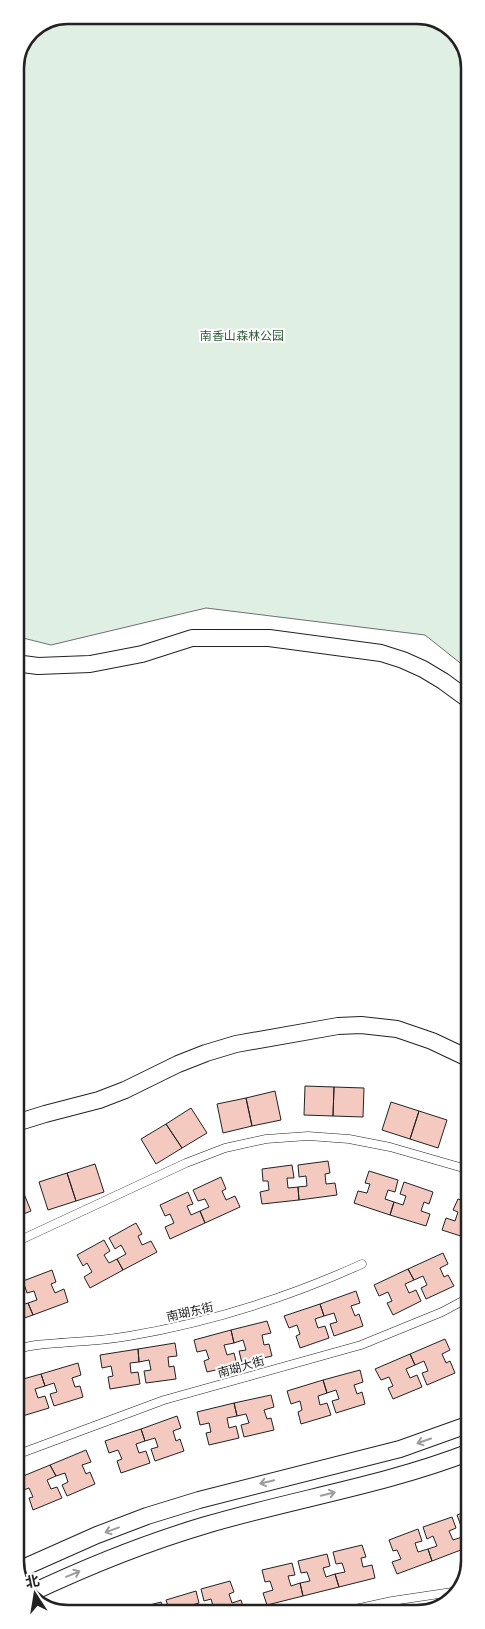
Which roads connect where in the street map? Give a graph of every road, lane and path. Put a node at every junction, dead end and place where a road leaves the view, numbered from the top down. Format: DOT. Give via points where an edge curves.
graph roads {
  1 [pos="24,664"];
  2 [pos="461,694"];
  3 [pos="461,1055"];
  4 [pos="24,1120"];
  5 [pos="461,1167"];
  6 [pos="24,1238"];
  7 [pos="362,1264"];
  8 [pos="461,1302"];
  9 [pos="24,1348"];
  10 [pos="461,1427"];
  11 [pos="24,1452"];
  12 [pos="461,1455"];
  13 [pos="25,1568"];
  14 [pos="36,1591"];
  15 [pos="447,1593"];
  16 [pos="377,1605"];
  1 -- 2 [label="street" via="90,664 142,654 192,638 269,638 381,653 423,669"];
  3 -- 4 [label="street" via="397,1030 338,1026 206,1052 99,1100"];
  5 -- 6 [label="lane" via="349,1139 308,1136 266,1139 225,1148 186,1163"];
  7 -- 9 [label="lane, 南瑚东街" via="284,1297 203,1321 121,1337"];
  8 -- 11 [label="lane, 南瑚大街" via="360,1345 164,1400"];
  10 -- 13 [label="street, one-way" via="400,1449 147,1516"];
  14 -- 12 [label="street, one-way" via="107,1559 172,1536 223,1520 408,1474"];
  15 -- 16 [label="lane"];
}
